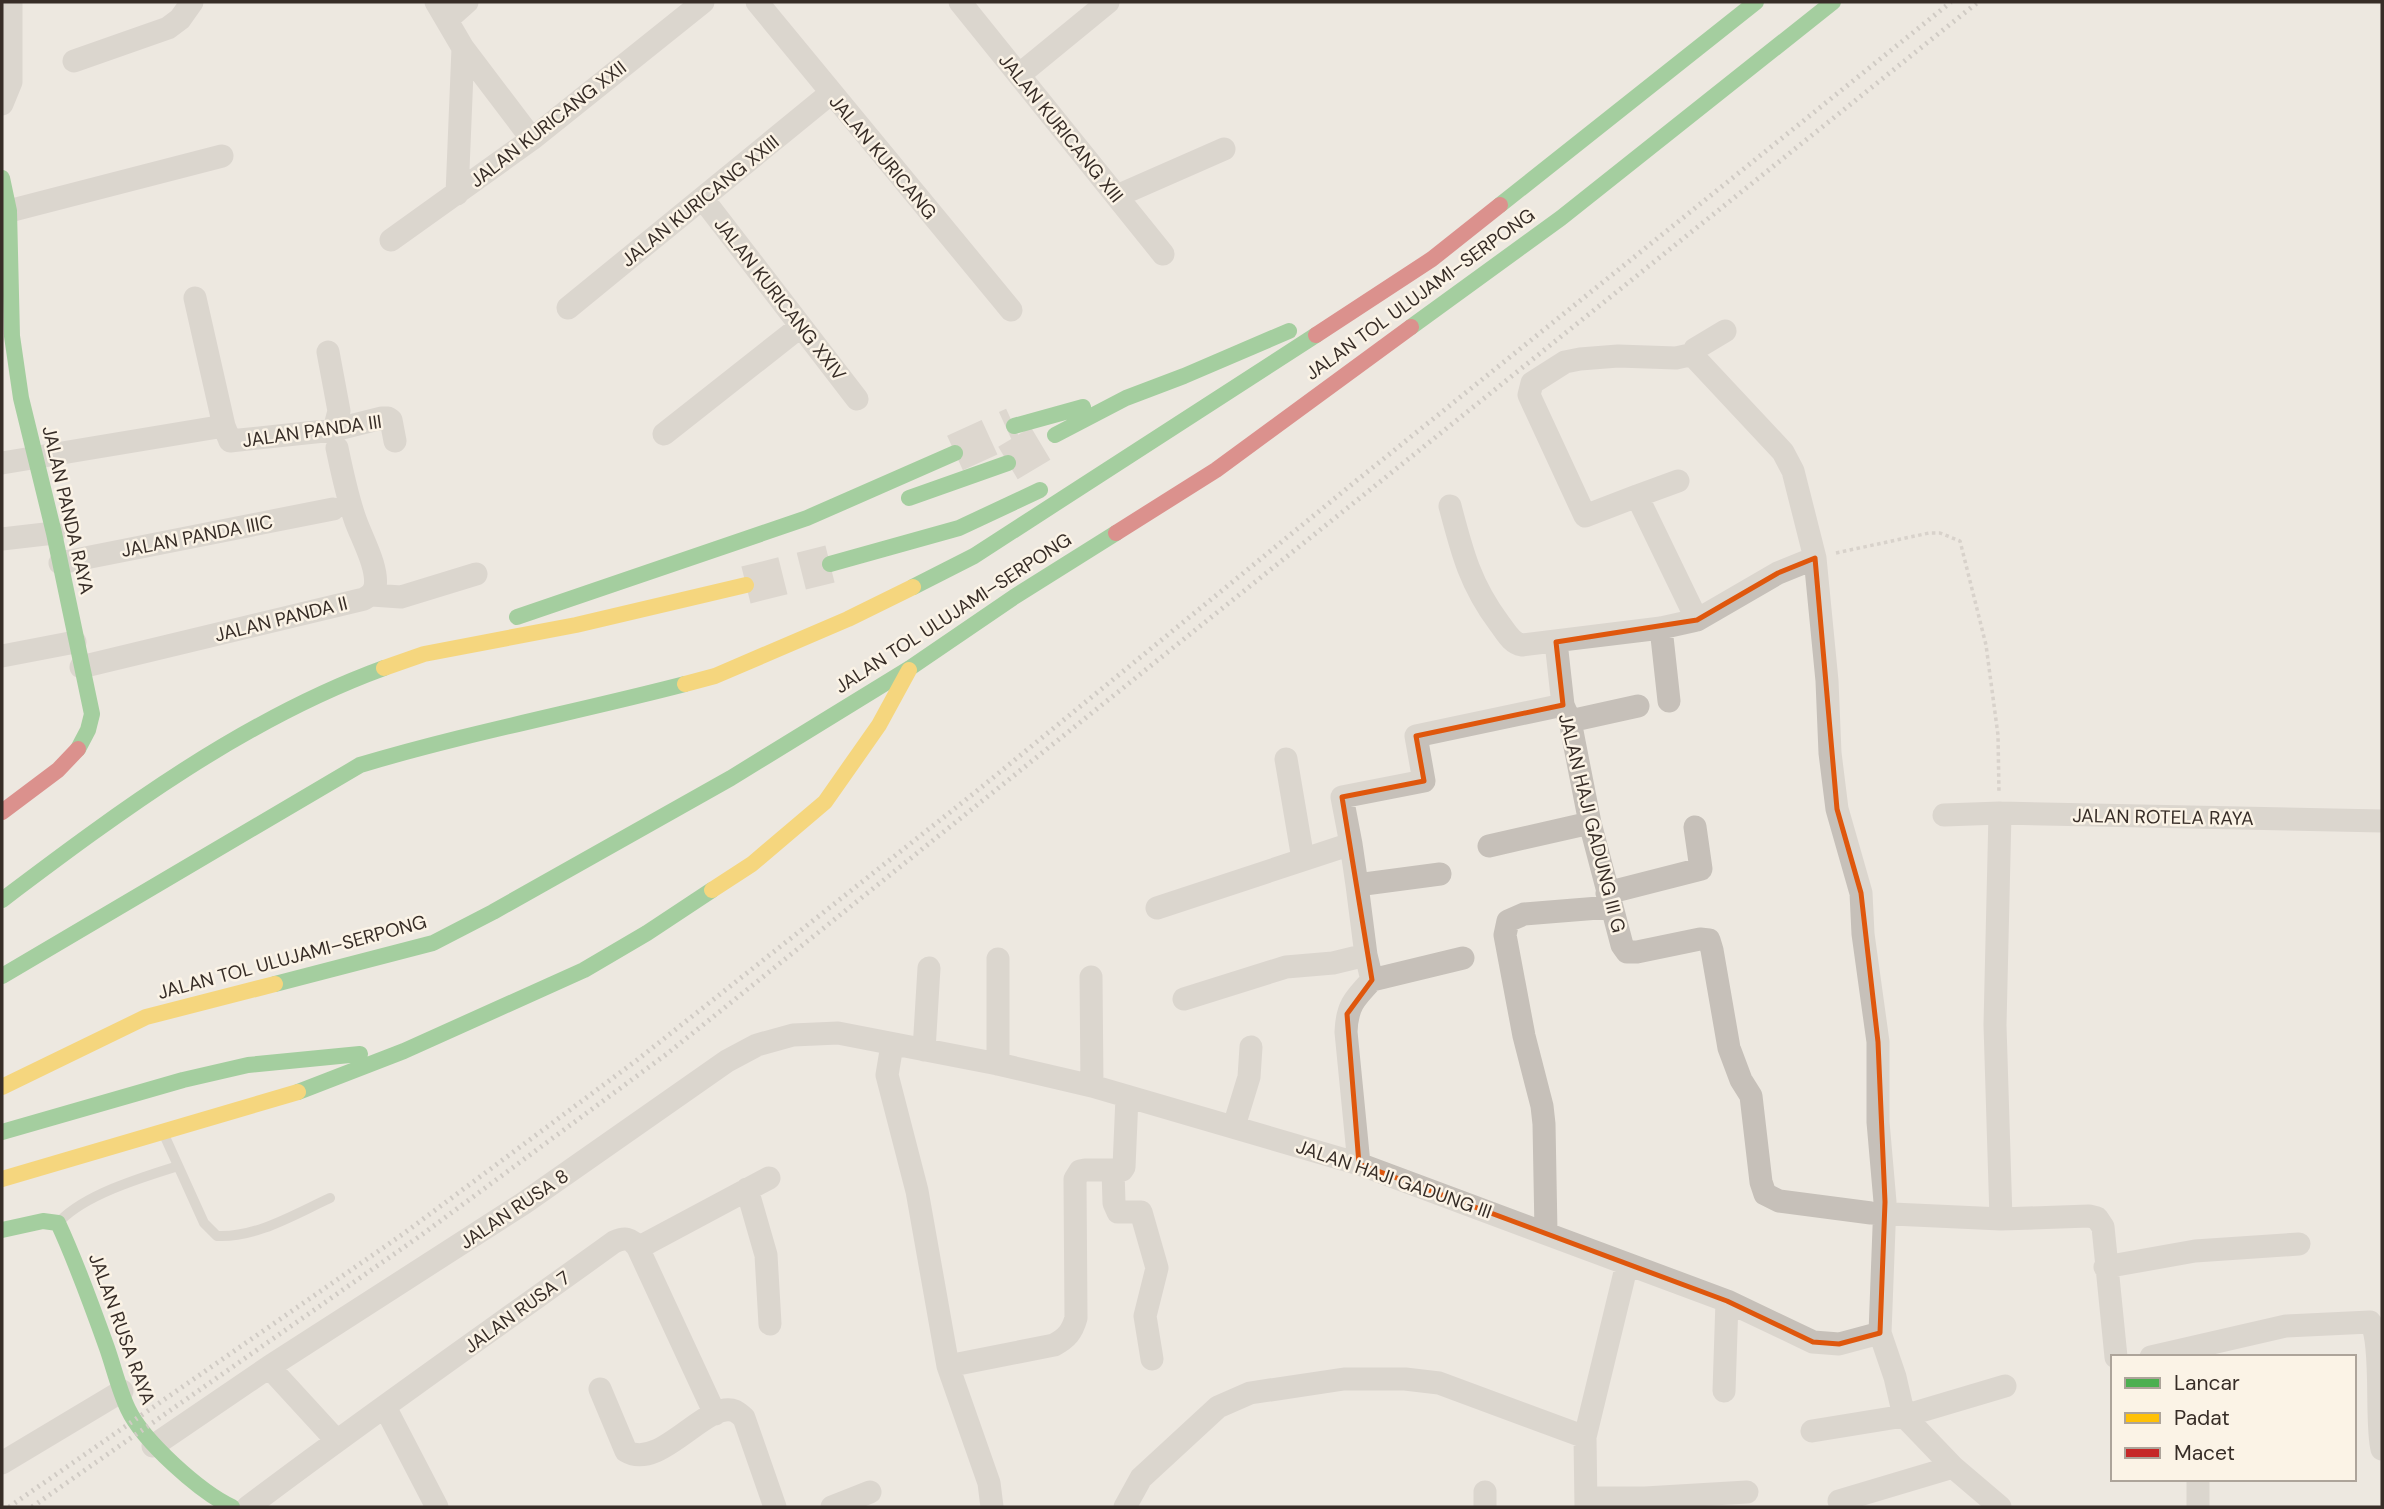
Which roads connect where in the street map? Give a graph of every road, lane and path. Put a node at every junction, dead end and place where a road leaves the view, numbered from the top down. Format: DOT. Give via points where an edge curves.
graph roads {
  1 [pos="11,2"];
  2 [pos="192,2"];
  3 [pos="467,2"];
  4 [pos="703,2"];
  5 [pos="757,2"];
  6 [pos="960,2"];
  7 [pos="1108,2"];
  8 [pos="1756,2"];
  9 [pos="1832,2"];
  10 [pos="442,10"];
  11 [pos="463,48"];
  12 [pos="74,61"];
  13 [pos="1019,75"];
  14 [pos="831,93"];
  15 [pos="2,104"];
  16 [pos="532,139"];
  17 [pos="1224,149"];
  18 [pos="222,156"];
  19 [pos="2,178"];
  20 [pos="457,194"];
  21 [pos="1116,196"];
  22 [pos="703,199"];
  23 [pos="9,211"];
  24 [pos="391,240"];
  25 [pos="1163,254"];
  26 [pos="1432,259"];
  27 [pos="7,261"];
  28 [pos="195,298"];
  29 [pos="568,308"];
  30 [pos="1011,310"];
  31 [pos="7,312"];
  32 [pos="1301,324"];
  33 [pos="801,327"];
  34 [pos="1725,331"];
  35 [pos="328,352"];
  36 [pos="1694,354"];
  37 [pos="8,357"];
  38 [pos="1221,377"];
  39 [pos="1198,392"];
  40 [pos="1126,398"];
  41 [pos="857,399"];
  42 [pos="224,426"];
  43 [pos="1014,426"];
  44 [pos="664,434"];
  45 [pos="1055,435"];
  46 [pos="335,439"];
  47 [pos="395,441"];
  48 [pos="1119,443"];
  49 [pos="955,453"];
  50 [pos="35,458"];
  51 [pos="2,463"];
  52 [pos="1008,463"];
  53 [pos="1678,481"];
  54 [pos="1052,482"];
  55 [pos="1637,496"];
  56 [pos="899,502"];
  57 [pos="873,506"];
  58 [pos="1450,506"];
  59 [pos="333,509"];
  60 [pos="807,518"];
  61 [pos="54,533"];
  62 [pos="2,539"];
  63 [pos="1815,558"];
  64 [pos="60,563"];
  65 [pos="830,564"];
  66 [pos="475,574"];
  67 [pos="746,585"];
  68 [pos="372,595"];
  69 [pos="1697,620"];
  70 [pos="1661,628"];
  71 [pos="75,642"];
  72 [pos="1556,642"];
  73 [pos="424,654"];
  74 [pos="2,656"];
  75 [pos="81,667"];
  76 [pos="910,668"];
  77 [pos="1669,701"];
  78 [pos="1638,706"];
  79 [pos="1567,713"];
  80 [pos="1286,759"];
  81 [pos="2,812"];
  82 [pos="2000,813"];
  83 [pos="1944,815"];
  84 [pos="2382,821"];
  85 [pos="1590,823"];
  86 [pos="1695,827"];
  87 [pos="1350,844"];
  88 [pos="1489,846"];
  89 [pos="1303,859"];
  90 [pos="1440,873"];
  91 [pos="1357,889"];
  92 [pos="2,900"];
  93 [pos="1609,900"];
  94 [pos="1157,908"];
  95 [pos="1366,955"];
  96 [pos="1463,958"];
  97 [pos="998,959"];
  98 [pos="929,968"];
  99 [pos="2,976"];
  100 [pos="1091,977"];
  101 [pos="1372,980"];
  102 [pos="1184,999"];
  103 [pos="892,1045"];
  104 [pos="1251,1047"];
  105 [pos="924,1050"];
  106 [pos="404,1051"];
  107 [pos="998,1064"];
  108 [pos="1092,1086"];
  109 [pos="2,1087"];
  110 [pos="1127,1097"];
  111 [pos="1234,1126"];
  112 [pos="2,1132"];
  113 [pos="163,1132"];
  114 [pos="1359,1164"];
  115 [pos="178,1166"];
  116 [pos="1113,1170"];
  117 [pos="769,1178"];
  118 [pos="2,1180"];
  119 [pos="747,1189"];
  120 [pos="331,1198"];
  121 [pos="1885,1214"];
  122 [pos="2001,1219"];
  123 [pos="58,1223"];
  124 [pos="2,1230"];
  125 [pos="1546,1232"];
  126 [pos="2299,1244"];
  127 [pos="638,1248"];
  128 [pos="1627,1265"];
  129 [pos="2105,1267"];
  130 [pos="1727,1301"];
  131 [pos="770,1324"];
  132 [pos="1880,1333"];
  133 [pos="2116,1355"];
  134 [pos="2160,1355"];
  135 [pos="1152,1359"];
  136 [pos="948,1366"];
  137 [pos="269,1367"];
  138 [pos="2005,1386"];
  139 [pos="600,1389"];
  140 [pos="122,1391"];
  141 [pos="1724,1391"];
  142 [pos="385,1407"];
  143 [pos="715,1414"];
  144 [pos="1904,1416"];
  145 [pos="1812,1431"];
  146 [pos="1585,1437"];
  147 [pos="336,1440"];
  148 [pos="153,1446"];
  149 [pos="2382,1450"];
  150 [pos="2,1462"];
  151 [pos="1953,1467"];
  152 [pos="2198,1481"];
  153 [pos="870,1492"];
  154 [pos="1747,1492"];
  155 [pos="1839,1501"];
  156 [pos="1586,1503"];
  157 [pos="232,1507"];
  158 [pos="248,1507"];
  159 [pos="437,1507"];
  160 [pos="775,1507"];
  161 [pos="832,1507"];
  162 [pos="992,1507"];
  163 [pos="1125,1507"];
  164 [pos="2000,1507"];
  165 [pos="2198,1507"];
  1 -- 15 [label="street" via="11,82"];
  2 -- 12 [label="street" via="168,28"];
  3 -- 10 [label="street"];
  4 -- 16 [label="street, JALAN KURICANG XXII"];
  5 -- 14 [label="street, JALAN KURICANG"];
  6 -- 13 [label="street, JALAN KURICANG XIII"];
  7 -- 13 [label="street"];
  8 -- 26 [label="main road, JALAN TOL ULUJAMI–SERPONG"];
  9 -- 76 [label="main road, JALAN TOL ULUJAMI–SERPONG" via="1561,218 1216,470"];
  10 -- 11 [label="street"];
  11 -- 16 [label="street"];
  11 -- 20 [label="street"];
  13 -- 21 [label="street, JALAN KURICANG XIII"];
  14 -- 22 [label="street, JALAN KURICANG XXIII"];
  14 -- 30 [label="street, JALAN KURICANG"];
  16 -- 20 [label="street, JALAN KURICANG XXII"];
  17 -- 21 [label="street"];
  18 -- 23 [label="street"];
  19 -- 23 [label="main road, JALAN PANDA RAYA"];
  20 -- 24 [label="street, JALAN KURICANG XXII"];
  21 -- 25 [label="street, JALAN KURICANG XIII"];
  22 -- 29 [label="street, JALAN KURICANG XXIII"];
  22 -- 33 [label="street, JALAN KURICANG XXIV"];
  23 -- 27 [label="main road, JALAN PANDA RAYA"];
  26 -- 32 [label="main road"];
  26 -- 99 [label="main road, JALAN TOL ULUJAMI–SERPONG" via="974,556 848,619 715,676 360,765"];
  27 -- 31 [label="main road, JALAN PANDA RAYA"];
  28 -- 42 [label="street, JALAN PANDA III"];
  31 -- 37 [label="main road, JALAN PANDA RAYA"];
  32 -- 38 [label="main road"];
  32 -- 40 [label="main road"];
  33 -- 41 [label="street, JALAN KURICANG XXIV"];
  33 -- 44 [label="street"];
  34 -- 36 [label="street"];
  35 -- 46 [label="street, JALAN PANDA II" via="340,411"];
  36 -- 55 [label="street" via="1580,359 1565,362 1532,383 1529,395 1585,516"];
  36 -- 63 [label="street" via="1783,452 1793,471"];
  37 -- 50 [label="main road, JALAN PANDA RAYA"];
  39 -- 48 [label="main road"];
  40 -- 43 [label="main road"];
  40 -- 45 [label="main road"];
  42 -- 46 [label="street, JALAN PANDA III" via="230,442"];
  42 -- 50 [label="street, JALAN PANDA III"];
  46 -- 47 [label="street, JALAN PANDA III" via="372,419 388,418"];
  46 -- 68 [label="street, JALAN PANDA II" via="355,520 375,575"];
  49 -- 60 [label="main road"];
  50 -- 51 [label="street, JALAN PANDA III"];
  50 -- 61 [label="main road, JALAN PANDA RAYA"];
  52 -- 56 [label="main road"];
  53 -- 55 [label="street"];
  54 -- 65 [label="main road" via="959,527"];
  55 -- 69 [label="street"];
  57 -- 60 [label="main road"];
  58 -- 72 [label="street" via="1465,562 1483,601 1510,638 1522,645"];
  59 -- 64 [label="street, JALAN PANDA IIIC"];
  60 -- 73 [label="main road" via="523,615"];
  61 -- 62 [label="street"];
  61 -- 64 [label="main road, JALAN PANDA RAYA"];
  63 -- 69 [label="street" via="1778,572"];
  63 -- 82 [label="path" via="1915,535 1940,533 1960,541 1986,645 1998,735"];
  63 -- 121 [label="street" via="1837,809 1861,893 1878,1042"];
  64 -- 71 [label="main road, JALAN PANDA RAYA"];
  66 -- 68 [label="street" via="401,597"];
  67 -- 73 [label="main road"];
  68 -- 75 [label="street, JALAN PANDA II"];
  69 -- 70 [label="street"];
  70 -- 72 [label="street"];
  70 -- 77 [label="street"];
  71 -- 74 [label="street"];
  71 -- 75 [label="main road, JALAN PANDA RAYA"];
  72 -- 79 [label="street, JALAN HAJI GADUNG III G"];
  73 -- 92 [label="main road" via="346,682 224,745 86,837"];
  75 -- 81 [label="main road, JALAN PANDA RAYA" via="92,714 85,739 61,767"];
  76 -- 106 [label="main road" via="879,725 825,802 752,863 584,970"];
  76 -- 109 [label="main road, JALAN TOL ULUJAMI–SERPONG" via="731,778 433,943 146,1017"];
  78 -- 79 [label="street"];
  79 -- 85 [label="street, JALAN HAJI GADUNG III G"];
  79 -- 87 [label="street" via="1416,736 1424,781 1342,797"];
  80 -- 89 [label="street"];
  82 -- 83 [label="street, JALAN ROTELA RAYA"];
  82 -- 84 [label="street, JALAN ROTELA RAYA"];
  82 -- 122 [label="street" via="1995,1025"];
  85 -- 88 [label="street"];
  85 -- 93 [label="street, JALAN HAJI GADUNG III G"];
  86 -- 93 [label="street" via="1701,869"];
  87 -- 89 [label="street"];
  87 -- 91 [label="street"];
  89 -- 94 [label="street"];
  90 -- 91 [label="street"];
  91 -- 95 [label="street"];
  93 -- 121 [label="street, JALAN HAJI GADUNG III G" via="1628,952 1709,940 1729,1048 1751,1096 1765,1194 1779,1201"];
  93 -- 125 [label="street" via="1524,914 1508,921 1505,935 1542,1106"];
  95 -- 101 [label="street"];
  95 -- 102 [label="street" via="1286,967"];
  96 -- 101 [label="street"];
  97 -- 107 [label="street"];
  98 -- 105 [label="street"];
  100 -- 108 [label="street"];
  101 -- 114 [label="street" via="1347,1014"];
  103 -- 105 [label="street, JALAN HAJI GADUNG III"];
  103 -- 136 [label="street" via="887,1074 917,1191"];
  103 -- 137 [label="street, JALAN RUSA 8" via="838,1034 793,1035 757,1045 727,1061 524,1203"];
  104 -- 111 [label="street" via="1249,1077"];
  105 -- 107 [label="street, JALAN HAJI GADUNG III"];
  106 -- 112 [label="main road" via="248,1065"];
  106 -- 113 [label="main road" via="287,1096"];
  107 -- 108 [label="street, JALAN HAJI GADUNG III"];
  108 -- 110 [label="street, JALAN HAJI GADUNG III"];
  110 -- 111 [label="street, JALAN HAJI GADUNG III"];
  110 -- 116 [label="street" via="1126,1162 1122,1170"];
  111 -- 114 [label="street, JALAN HAJI GADUNG III"];
  113 -- 115 [label="lane"];
  113 -- 118 [label="main road"];
  114 -- 125 [label="street, JALAN HAJI GADUNG III"];
  115 -- 120 [label="lane" via="204,1223 217,1236 253,1232"];
  115 -- 123 [label="lane" via="128,1182 70,1211"];
  116 -- 135 [label="street" via="1118,1212 1141,1212 1157,1268 1145,1316"];
  116 -- 136 [label="street" via="1080,1171 1075,1179 1076,1318 1065,1339"];
  117 -- 119 [label="street"];
  119 -- 127 [label="street"];
  119 -- 131 [label="street" via="766,1255"];
  121 -- 122 [label="street, JALAN HAJI GADUNG III G"];
  121 -- 132 [label="street"];
  122 -- 129 [label="street, JALAN HAJI GADUNG III G" via="2097,1218 2103,1227"];
  123 -- 124 [label="main road" via="43,1221"];
  123 -- 140 [label="main road, JALAN RUSA RAYA"];
  125 -- 128 [label="street, JALAN HAJI GADUNG III"];
  126 -- 129 [label="street" via="2195,1251"];
  127 -- 142 [label="street, JALAN RUSA 7" via="632,1240 614,1242"];
  127 -- 143 [label="street"];
  128 -- 130 [label="street, JALAN HAJI GADUNG III"];
  128 -- 146 [label="street"];
  129 -- 133 [label="street"];
  130 -- 132 [label="street, JALAN HAJI GADUNG III" via="1813,1342 1839,1345"];
  130 -- 141 [label="street"];
  132 -- 144 [label="street"];
  134 -- 149 [label="street" via="2286,1326 2370,1322 2375,1328"];
  136 -- 162 [label="street" via="989,1483"];
  137 -- 147 [label="street"];
  137 -- 148 [label="street, JALAN RUSA 8"];
  138 -- 144 [label="street"];
  139 -- 143 [label="street" via="626,1451 632,1455 653,1453"];
  140 -- 148 [label="main road, JALAN RUSA RAYA" via="128,1409"];
  140 -- 150 [label="street"];
  142 -- 147 [label="street, JALAN RUSA 7"];
  142 -- 159 [label="street"];
  143 -- 160 [label="street" via="729,1410 744,1418"];
  144 -- 145 [label="street"];
  144 -- 151 [label="street"];
  146 -- 156 [label="street"];
  146 -- 163 [label="street" via="1439,1383 1344,1380 1250,1393 1218,1407 1141,1478"];
  147 -- 158 [label="street, JALAN RUSA 7"];
  148 -- 157 [label="main road, JALAN RUSA RAYA"];
  151 -- 155 [label="street"];
  151 -- 164 [label="street"];
  152 -- 165 [label="street"];
  153 -- 161 [label="street"];
  154 -- 156 [label="street"];
}
